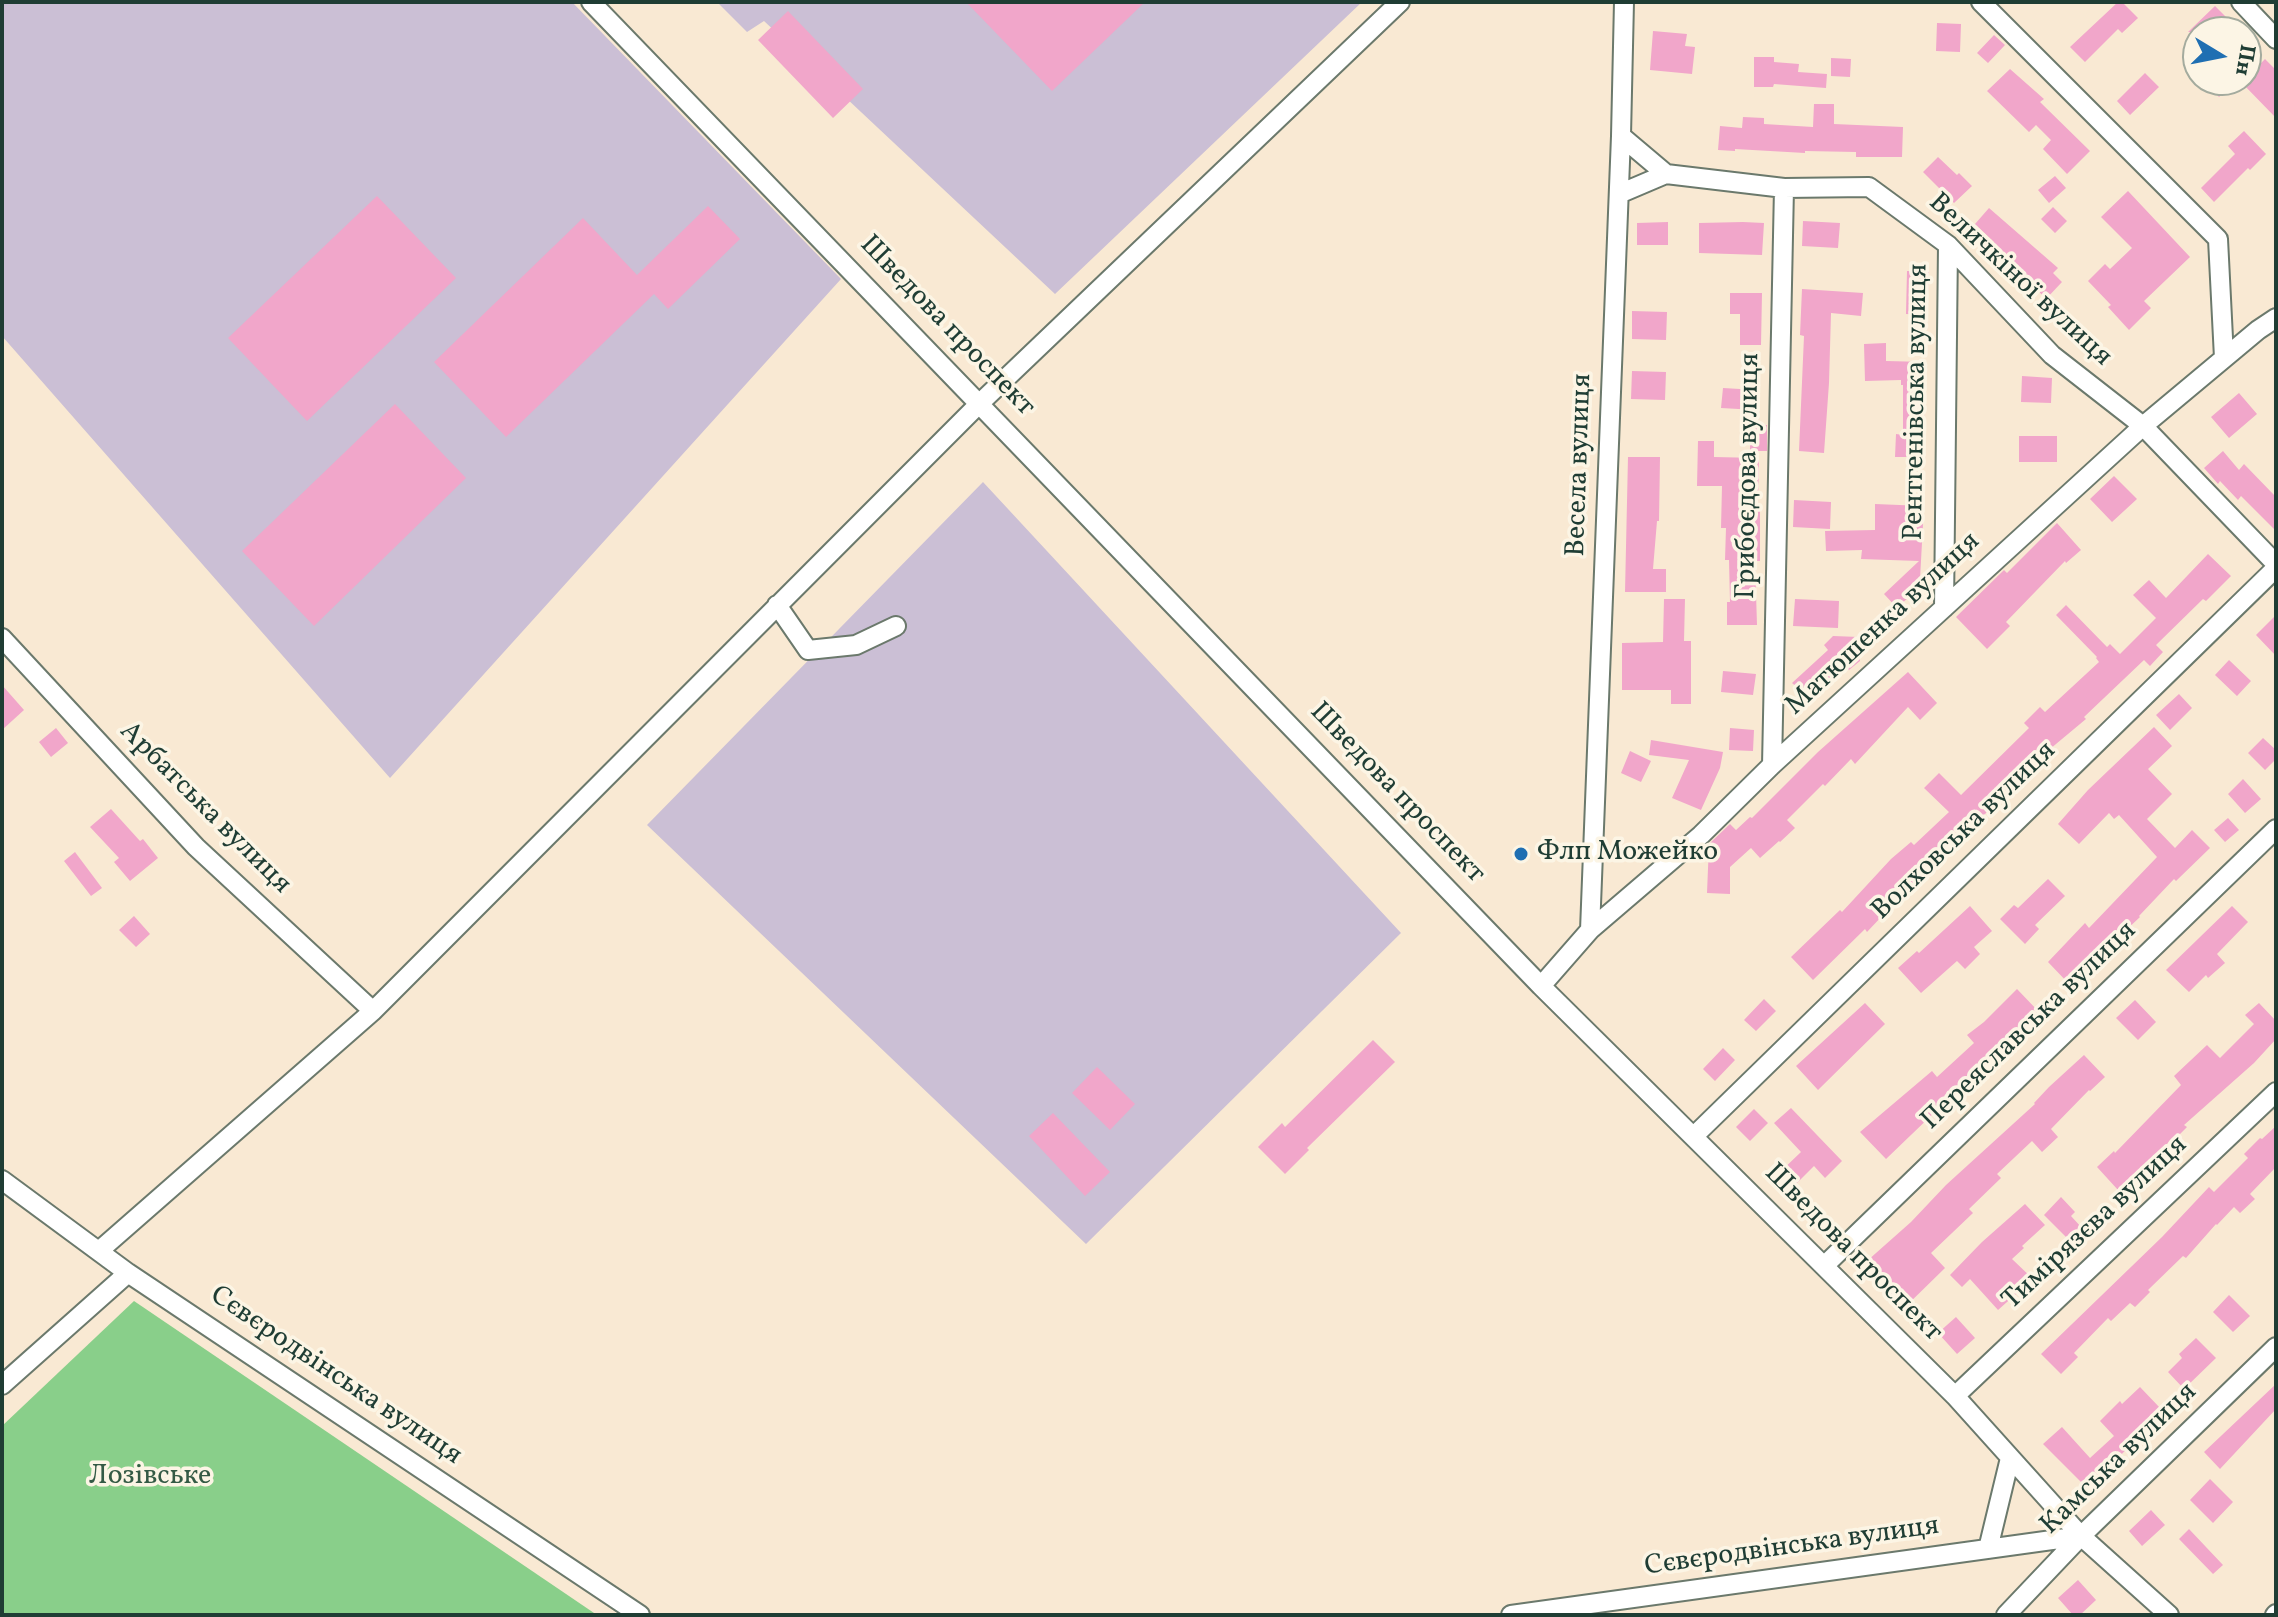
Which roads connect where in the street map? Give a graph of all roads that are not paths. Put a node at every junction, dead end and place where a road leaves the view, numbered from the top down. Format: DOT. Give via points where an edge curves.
graph roads {
  1 [pos="591,2"];
  2 [pos="1400,2"];
  3 [pos="1624,2"];
  4 [pos="1981,2"];
  5 [pos="2241,2"];
  6 [pos="2276,39"];
  7 [pos="1621,136"];
  8 [pos="1666,174"];
  9 [pos="1784,188"];
  10 [pos="1619,194"];
  11 [pos="1948,245"];
  12 [pos="2276,318"];
  13 [pos="2224,358"];
  14 [pos="980,403"];
  15 [pos="2143,426"];
  16 [pos="2276,566"];
  17 [pos="777,605"];
  18 [pos="1944,608"];
  19 [pos="896,626"];
  20 [pos="2,638"];
  21 [pos="1772,765"];
  22 [pos="2276,829"];
  23 [pos="1590,930"];
  24 [pos="1541,986"];
  25 [pos="373,1011"];
  26 [pos="2276,1092"];
  27 [pos="1694,1136"];
  28 [pos="2,1180"];
  29 [pos="100,1250"];
  30 [pos="1824,1266"];
  31 [pos="128,1273"];
  32 [pos="2276,1347"];
  33 [pos="2,1385"];
  34 [pos="1955,1396"];
  35 [pos="2010,1458"];
  36 [pos="2081,1536"];
  37 [pos="1988,1549"];
  38 [pos="1533,1614"];
  39 [pos="640,1615"];
  40 [pos="1511,1615"];
  41 [pos="2006,1615"];
  42 [pos="2169,1615"];
  1 -- 14 [label="street, Шведова проспект"];
  2 -- 14 [label="street"];
  3 -- 7 [label="street, Весела вулиця"];
  4 -- 13 [label="street" via="2218,239"];
  5 -- 6 [label="street"];
  7 -- 8 [label="street"];
  7 -- 10 [label="street, Весела вулиця"];
  8 -- 9 [label="street, Величкіної вулиця"];
  8 -- 10 [label="street, Величкіної вулиця"];
  9 -- 11 [label="street, Величкіної вулиця" via="1869,187"];
  9 -- 21 [label="street, Грибоєдова вулиця"];
  10 -- 23 [label="street, Весела вулиця"];
  11 -- 15 [label="street, Величкіної вулиця" via="2052,355"];
  11 -- 18 [label="street, Рентгенівська вулиця"];
  12 -- 13 [label="street, Матюшенка вулиця"];
  13 -- 15 [label="street, Матюшенка вулиця"];
  14 -- 17 [label="street"];
  14 -- 24 [label="street, Шведова проспект"];
  15 -- 16 [label="street, Величкіної вулиця"];
  15 -- 18 [label="street, Матюшенка вулиця"];
  16 -- 27 [label="street, Волховська вулиця"];
  17 -- 19 [label="street" via="808,650 856,645"];
  17 -- 25 [label="street"];
  18 -- 21 [label="street, Матюшенка вулиця"];
  20 -- 25 [label="street, Арбатська вулиця" via="196,847"];
  21 -- 23 [label="street, Матюшенка вулиця" via="1701,835"];
  22 -- 30 [label="street, Переяславська вулиця"];
  23 -- 24 [label="street, Матюшенка вулиця"];
  24 -- 27 [label="street, Шведова проспект"];
  25 -- 29 [label="street"];
  26 -- 34 [label="street, Тимірязєва вулиця"];
  27 -- 30 [label="street, Шведова проспект"];
  28 -- 29 [label="street, Сєвєродвінська вулиця"];
  29 -- 31 [label="street, Сєвєродвінська вулиця"];
  30 -- 34 [label="street, Шведова проспект"];
  31 -- 33 [label="street"];
  31 -- 39 [label="street, Сєвєродвінська вулиця"];
  32 -- 36 [label="street, Камська вулиця"];
  34 -- 35 [label="street, Шведова проспект"];
  35 -- 36 [label="street, Шведова проспект"];
  35 -- 37 [label="street"];
  36 -- 37 [label="street, Сєвєродвінська вулиця"];
  36 -- 41 [label="street, Камська вулиця"];
  36 -- 42 [label="street, Шведова проспект"];
  37 -- 38 [label="street, Сєвєродвінська вулиця"];
  38 -- 40 [label="street, Сєвєродвінська вулиця"];
}
